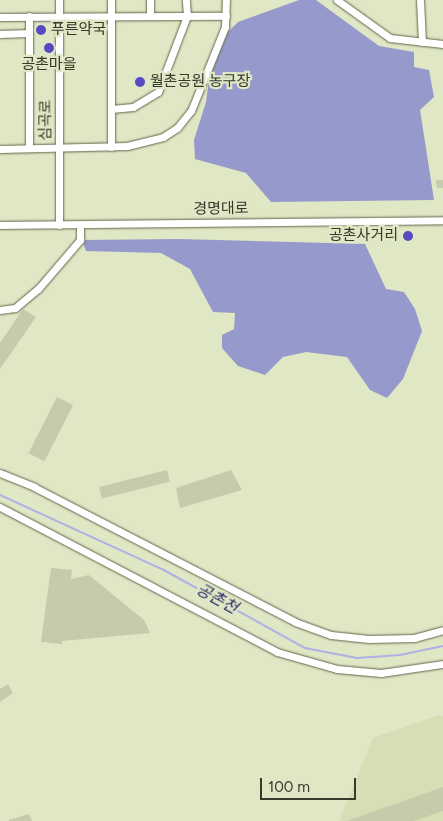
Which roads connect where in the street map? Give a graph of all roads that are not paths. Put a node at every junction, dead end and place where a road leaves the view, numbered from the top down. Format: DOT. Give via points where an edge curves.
graph roads {
  1 [pos="60,0"];
  2 [pos="112,0"];
  3 [pos="150,0"];
  4 [pos="186,0"];
  5 [pos="226,0"];
  6 [pos="337,0"];
  7 [pos="420,0"];
  8 [pos="60,15"];
  9 [pos="111,15"];
  10 [pos="0,16"];
  11 [pos="29,16"];
  12 [pos="150,16"];
  13 [pos="186,16"];
  14 [pos="226,16"];
  15 [pos="29,33"];
  16 [pos="0,34"];
  17 [pos="422,42"];
  18 [pos="443,44"];
  19 [pos="111,109"];
  20 [pos="59,147"];
  21 [pos="111,147"];
  22 [pos="29,148"];
  23 [pos="0,149"];
  24 [pos="443,220"];
  25 [pos="0,225"];
  26 [pos="59,225"];
  27 [pos="80,225"];
  28 [pos="0,310"];
  29 [pos="0,473"];
  30 [pos="0,507"];
  31 [pos="443,630"];
  32 [pos="443,664"];
  1 -- 8 [label="street, 심곡로"];
  2 -- 9 [label="street"];
  3 -- 12 [label="street"];
  4 -- 13 [label="street"];
  5 -- 14 [label="street"];
  6 -- 17 [label="street" via="390,38"];
  7 -- 17 [label="street"];
  8 -- 9 [label="street"];
  8 -- 11 [label="street"];
  8 -- 20 [label="street, 심곡로"];
  9 -- 12 [label="street"];
  9 -- 19 [label="street"];
  10 -- 11 [label="street"];
  11 -- 15 [label="street"];
  12 -- 13 [label="street"];
  13 -- 14 [label="street"];
  13 -- 19 [label="street" via="158,92 133,107"];
  14 -- 21 [label="street" via="225,27 191,111 177,128 146,143"];
  15 -- 16 [label="street"];
  15 -- 22 [label="street"];
  17 -- 18 [label="street"];
  19 -- 21 [label="street"];
  20 -- 21 [label="street"];
  20 -- 22 [label="street"];
  20 -- 26 [label="street, 심곡로"];
  22 -- 23 [label="street"];
  24 -- 27 [label="street, 경명대로"];
  25 -- 26 [label="street, 경명대로"];
  26 -- 27 [label="street, 경명대로"];
  27 -- 28 [label="street" via="80,240 38,289 15,308"];
  29 -- 31 [label="street" via="34,487 295,622 331,635 414,638"];
  30 -- 32 [label="street" via="277,652 337,670 381,673"];
}
